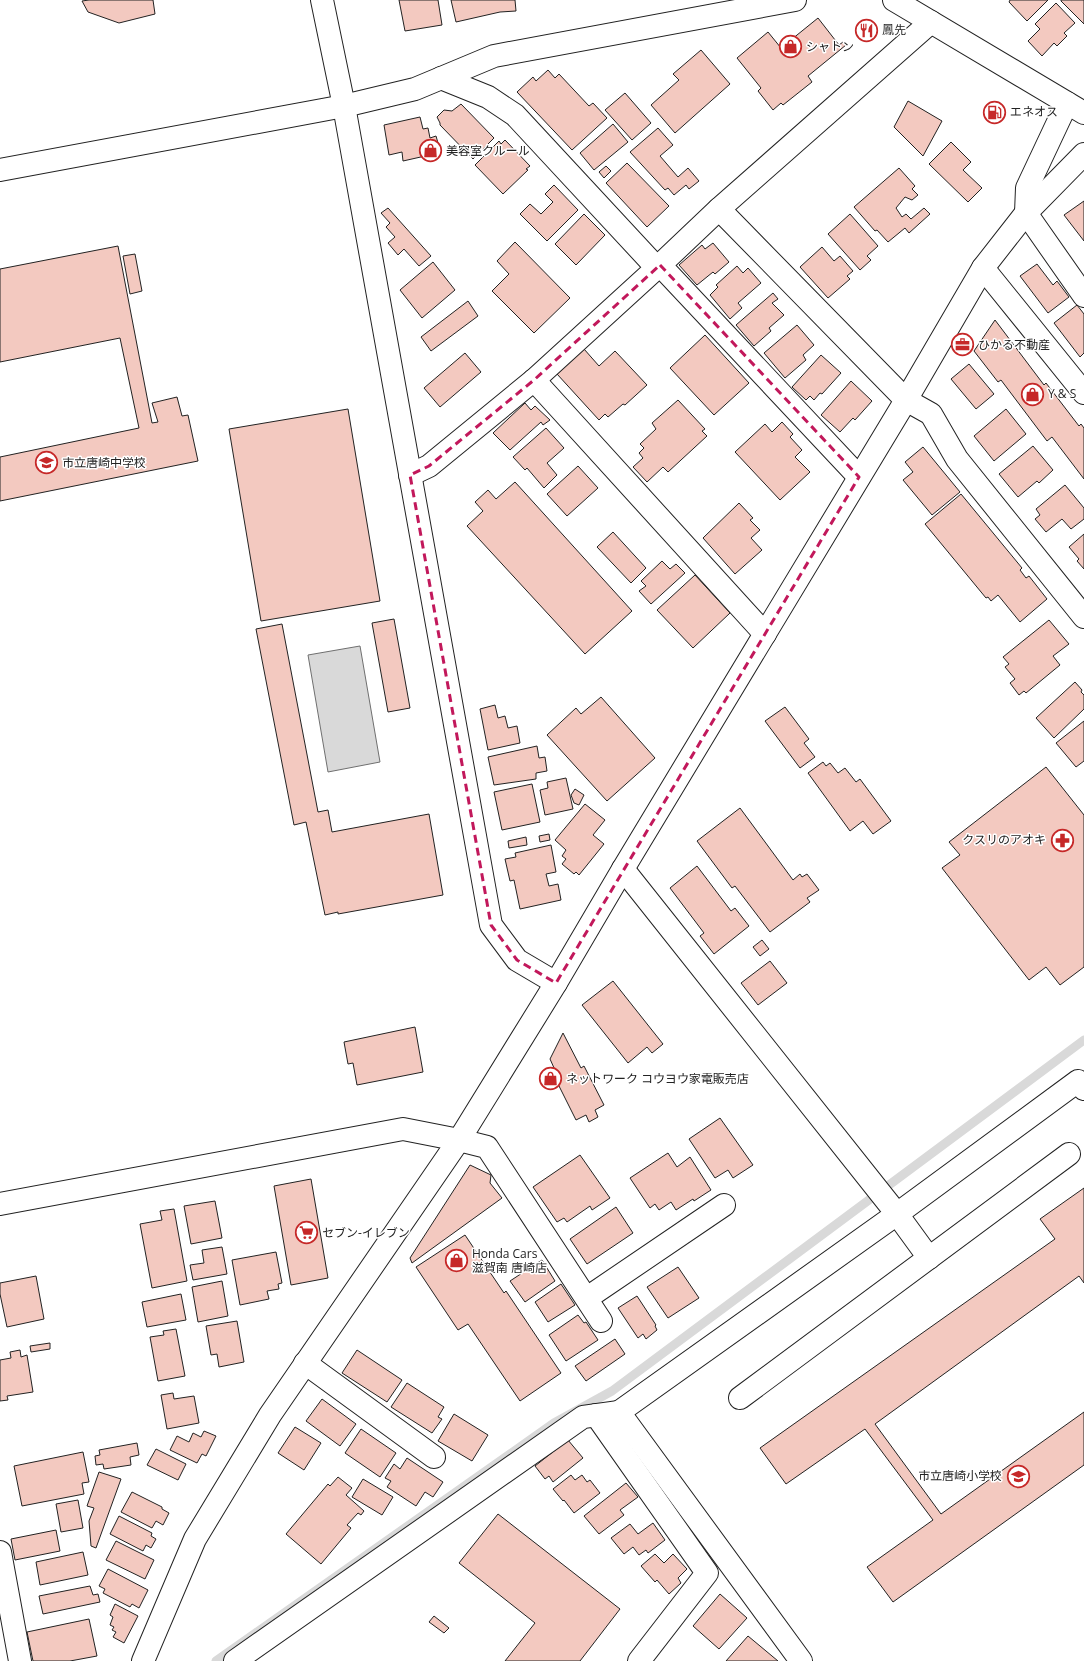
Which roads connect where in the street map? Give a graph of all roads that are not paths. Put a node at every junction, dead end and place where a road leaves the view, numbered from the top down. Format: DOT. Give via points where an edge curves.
graph roads {
  1 [pos="322,0"];
  2 [pos="795,0"];
  3 [pos="894,0"];
  4 [pos="931,22"];
  5 [pos="441,78"];
  6 [pos="344,106"];
  7 [pos="1075,108"];
  8 [pos="1084,154"];
  9 [pos="0,170"];
  10 [pos="719,209"];
  11 [pos="1026,213"];
  12 [pos="659,267"];
  13 [pos="983,268"];
  14 [pos="1084,296"];
  15 [pos="534,380"];
  16 [pos="1084,393"];
  17 [pos="906,400"];
  18 [pos="410,475"];
  19 [pos="860,477"];
  20 [pos="1084,617"];
  21 [pos="764,634"];
  22 [pos="623,869"];
  23 [pos="556,983"];
  24 [pos="1084,1089"];
  25 [pos="458,1140"];
  26 [pos="1069,1154"];
  27 [pos="0,1204"];
  28 [pos="724,1205"];
  29 [pos="894,1211"];
  30 [pos="929,1258"];
  31 [pos="587,1298"];
  32 [pos="602,1321"];
  33 [pos="305,1363"];
  34 [pos="740,1398"];
  35 [pos="619,1412"];
  36 [pos="596,1415"];
  37 [pos="434,1457"];
  38 [pos="0,1552"];
  39 [pos="722,1553"];
  40 [pos="707,1573"];
  41 [pos="20,1661"];
  42 [pos="142,1661"];
  43 [pos="235,1661"];
  44 [pos="639,1661"];
  45 [pos="801,1661"];
  1 -- 6 [label="street"];
  2 -- 5 [label="street" via="494,56"];
  3 -- 4 [label="street"];
  4 -- 7 [label="street"];
  4 -- 10 [label="street"];
  5 -- 6 [label="street" via="415,89"];
  5 -- 12 [label="street" via="488,97 515,115"];
  6 -- 9 [label="street"];
  6 -- 18 [label="street"];
  7 -- 11 [label="street" via="1027,188"];
  8 -- 11 [label="street"];
  10 -- 12 [label="street"];
  10 -- 17 [label="street"];
  11 -- 13 [label="street"];
  11 -- 14 [label="street"];
  12 -- 15 [label="street"];
  12 -- 19 [label="street"];
  13 -- 16 [label="street"];
  13 -- 17 [label="street"];
  15 -- 18 [label="street" via="429,466"];
  15 -- 21 [label="street"];
  17 -- 19 [label="street"];
  17 -- 20 [label="street" via="932,414 957,459"];
  18 -- 23 [label="street" via="491,925 517,960"];
  19 -- 21 [label="street"];
  21 -- 22 [label="street"];
  22 -- 23 [label="street"];
  22 -- 29 [label="street"];
  23 -- 25 [label="street"];
  24 -- 29 [label="street" via="1078,1081"];
  25 -- 27 [label="street" via="403,1129"];
  25 -- 31 [label="street" via="487,1147"];
  25 -- 33 [label="street"];
  26 -- 30 [label="street"];
  28 -- 31 [label="street"];
  29 -- 30 [label="street"];
  29 -- 35 [label="street"];
  30 -- 34 [label="street"];
  31 -- 32 [label="street"];
  33 -- 37 [label="street"];
  33 -- 42 [label="street" via="270,1415 195,1539"];
  35 -- 36 [label="street"];
  35 -- 39 [label="street"];
  36 -- 40 [label="street"];
  36 -- 43 [label="street" via="583,1417"];
  38 -- 41 [label="street"];
  39 -- 40 [label="street"];
  39 -- 45 [label="street"];
  40 -- 44 [label="street"];
}
